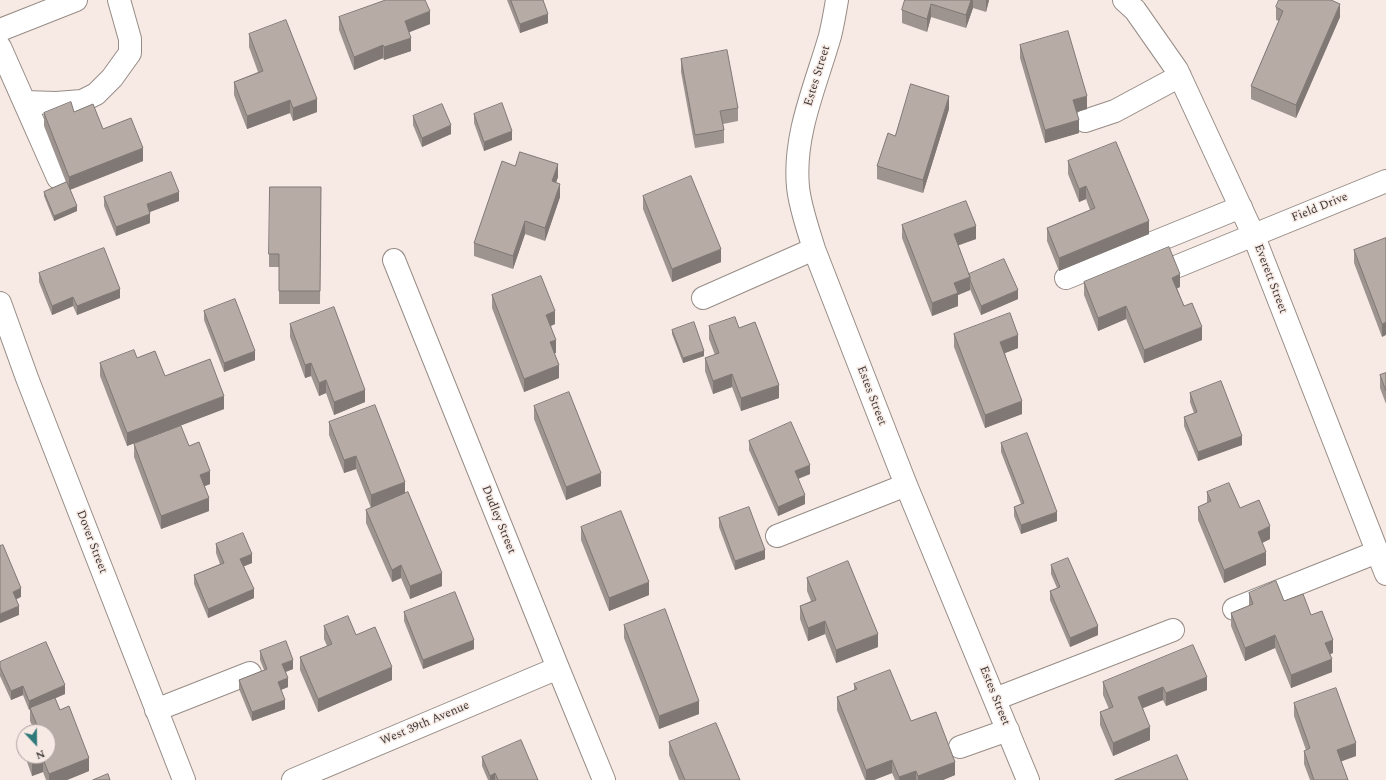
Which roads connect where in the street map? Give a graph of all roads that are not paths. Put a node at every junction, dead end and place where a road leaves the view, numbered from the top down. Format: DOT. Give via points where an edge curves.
graph roads {
  1 [pos="76,0"];
  2 [pos="118,0"];
  3 [pos="837,0"];
  4 [pos="1124,0"];
  5 [pos="0,30"];
  6 [pos="0,47"];
  7 [pos="1180,76"];
  8 [pos="25,102"];
  9 [pos="1085,121"];
  10 [pos="58,178"];
  11 [pos="1386,181"];
  12 [pos="1240,207"];
  13 [pos="1253,234"];
  14 [pos="814,248"];
  15 [pos="394,260"];
  16 [pos="1178,266"];
  17 [pos="1066,278"];
  18 [pos="703,298"];
  19 [pos="0,303"];
  20 [pos="906,485"];
  21 [pos="777,536"];
  22 [pos="1377,552"];
  23 [pos="1386,574"];
  24 [pos="1234,609"];
  25 [pos="1173,630"];
  26 [pos="558,668"];
  27 [pos="250,673"];
  28 [pos="995,699"];
  29 [pos="156,710"];
  30 [pos="1008,730"];
  31 [pos="960,747"];
  32 [pos="184,780"];
  33 [pos="293,780"];
  34 [pos="604,780"];
  35 [pos="1028,780"];
  1 -- 5 [label="street"];
  2 -- 8 [label="street" via="130,39 130,52 112,78 96,94 82,101"];
  3 -- 14 [label="street, Estes Street" via="830,34 802,127 798,187"];
  4 -- 7 [label="street, Everett Street" via="1135,10"];
  6 -- 8 [label="street"];
  7 -- 9 [label="street" via="1115,111"];
  7 -- 12 [label="street, Everett Street"];
  8 -- 10 [label="street"];
  11 -- 13 [label="street, Field Drive"];
  12 -- 13 [label="street, Everett Street"];
  12 -- 17 [label="street"];
  13 -- 16 [label="street, Field Drive"];
  13 -- 22 [label="street, Everett Street"];
  14 -- 18 [label="street"];
  14 -- 20 [label="street, Estes Street"];
  15 -- 26 [label="street, Dudley Street"];
  19 -- 29 [label="street, Dover Street"];
  20 -- 21 [label="street"];
  20 -- 28 [label="street, Estes Street"];
  22 -- 23 [label="street, Everett Street"];
  22 -- 24 [label="street"];
  25 -- 28 [label="street"];
  26 -- 33 [label="street, West 39th Avenue"];
  26 -- 34 [label="street, Dudley Street"];
  27 -- 29 [label="street"];
  28 -- 30 [label="street, Estes Street"];
  29 -- 32 [label="street, Dover Street"];
  30 -- 31 [label="street"];
  30 -- 35 [label="street, Estes Street"];
}
